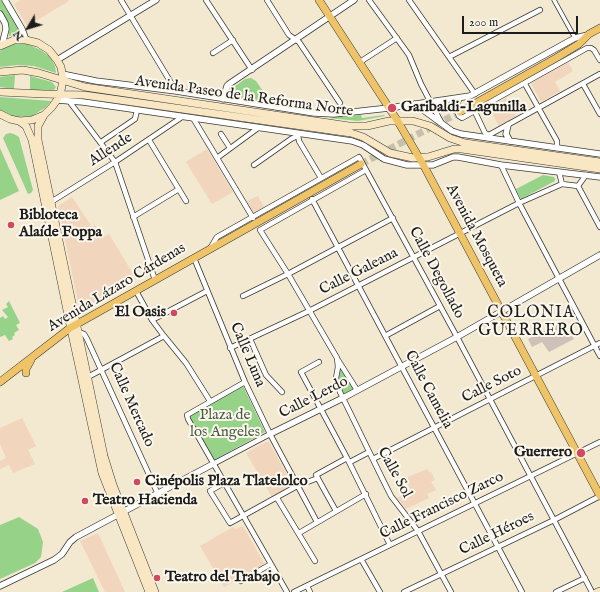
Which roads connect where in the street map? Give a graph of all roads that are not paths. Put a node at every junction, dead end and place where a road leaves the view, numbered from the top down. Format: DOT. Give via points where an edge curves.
graph roads {
  1 [pos="5,0"];
  2 [pos="121,0"];
  3 [pos="156,0"];
  4 [pos="206,0"];
  5 [pos="267,0"];
  6 [pos="319,0"];
  7 [pos="354,0"];
  8 [pos="369,0"];
  9 [pos="409,0"];
  10 [pos="554,0"];
  11 [pos="540,10"];
  12 [pos="0,14"];
  13 [pos="131,15"];
  14 [pos="330,16"];
  15 [pos="600,28"];
  16 [pos="589,34"];
  17 [pos="397,38"];
  18 [pos="575,38"];
  19 [pos="296,39"];
  20 [pos="26,40"];
  21 [pos="233,40"];
  22 [pos="1,45"];
  23 [pos="213,53"];
  24 [pos="449,57"];
  25 [pos="57,60"];
  26 [pos="600,60"];
  27 [pos="360,62"];
  28 [pos="252,70"];
  29 [pos="0,72"];
  30 [pos="600,74"];
  31 [pos="62,77"];
  32 [pos="525,84"];
  33 [pos="583,84"];
  34 [pos="0,92"];
  35 [pos="176,92"];
  36 [pos="475,94"];
  37 [pos="59,97"];
  38 [pos="460,98"];
  39 [pos="223,99"];
  40 [pos="69,100"];
  41 [pos="430,101"];
  42 [pos="340,103"];
  43 [pos="415,104"];
  44 [pos="389,108"];
  45 [pos="538,108"];
  46 [pos="138,110"];
  47 [pos="460,112"];
  48 [pos="475,112"];
  49 [pos="0,114"];
  50 [pos="600,114"];
  51 [pos="44,115"];
  52 [pos="182,117"];
  53 [pos="193,118"];
  54 [pos="397,120"];
  55 [pos="19,121"];
  56 [pos="442,124"];
  57 [pos="508,125"];
  58 [pos="258,128"];
  59 [pos="220,134"];
  60 [pos="297,135"];
  61 [pos="488,137"];
  62 [pos="149,140"];
  63 [pos="510,141"];
  64 [pos="101,142"];
  65 [pos="230,148"];
  66 [pos="557,148"];
  67 [pos="600,154"];
  68 [pos="217,158"];
  69 [pos="420,158"];
  70 [pos="115,162"];
  71 [pos="600,162"];
  72 [pos="362,164"];
  73 [pos="501,164"];
  74 [pos="254,165"];
  75 [pos="424,166"];
  76 [pos="600,169"];
  77 [pos="559,172"];
  78 [pos="586,175"];
  79 [pos="600,177"];
  80 [pos="321,178"];
  81 [pos="562,184"];
  82 [pos="578,186"];
  83 [pos="178,189"];
  84 [pos="312,199"];
  85 [pos="186,201"];
  86 [pos="51,202"];
  87 [pos="519,203"];
  88 [pos="133,217"];
  89 [pos="252,218"];
  90 [pos="392,218"];
  91 [pos="600,227"];
  92 [pos="460,233"];
  93 [pos="338,247"];
  94 [pos="211,248"];
  95 [pos="600,256"];
  96 [pos="414,257"];
  97 [pos="194,258"];
  98 [pos="288,274"];
  99 [pos="559,279"];
  100 [pos="155,280"];
  101 [pos="358,285"];
  102 [pos="136,291"];
  103 [pos="207,291"];
  104 [pos="243,296"];
  105 [pos="440,306"];
  106 [pos="309,311"];
  107 [pos="502,311"];
  108 [pos="152,320"];
  109 [pos="74,326"];
  110 [pos="79,332"];
  111 [pos="164,336"];
  112 [pos="385,336"];
  113 [pos="457,337"];
  114 [pos="250,339"];
  115 [pos="600,343"];
  116 [pos="595,346"];
  117 [pos="230,348"];
  118 [pos="36,354"];
  119 [pos="600,356"];
  120 [pos="337,358"];
  121 [pos="319,362"];
  122 [pos="402,366"];
  123 [pos="102,369"];
  124 [pos="26,373"];
  125 [pos="536,376"];
  126 [pos="88,377"];
  127 [pos="0,382"];
  128 [pos="245,382"];
  129 [pos="357,390"];
  130 [pos="282,392"];
  131 [pos="343,398"];
  132 [pos="490,400"];
  133 [pos="210,401"];
  134 [pos="321,409"];
  135 [pos="434,428"];
  136 [pos="270,434"];
  137 [pos="600,442"];
  138 [pos="369,452"];
  139 [pos="578,453"];
  140 [pos="372,459"];
  141 [pos="349,460"];
  142 [pos="213,464"];
  143 [pos="317,476"];
  144 [pos="531,476"];
  145 [pos="224,483"];
  146 [pos="297,486"];
  147 [pos="157,492"];
  148 [pos="366,494"];
  149 [pos="600,496"];
  150 [pos="277,498"];
  151 [pos="475,504"];
  152 [pos="336,511"];
  153 [pos="120,513"];
  154 [pos="244,516"];
  155 [pos="554,520"];
  156 [pos="317,522"];
  157 [pos="418,532"];
  158 [pos="299,533"];
  159 [pos="390,545"];
  160 [pos="498,547"];
  161 [pos="361,558"];
  162 [pos="315,561"];
  163 [pos="271,564"];
  164 [pos="441,574"];
  165 [pos="585,578"];
  166 [pos="241,580"];
  167 [pos="0,586"];
  168 [pos="307,586"];
  169 [pos="600,590"];
  170 [pos="149,592"];
  171 [pos="155,592"];
  172 [pos="287,592"];
  173 [pos="294,592"];
  174 [pos="310,592"];
  175 [pos="380,592"];
  176 [pos="404,592"];
  177 [pos="451,592"];
  178 [pos="522,592"];
  179 [pos="556,592"];
  180 [pos="592,592"];
  181 [pos="597,592"];
  1 -- 20 [label="street"];
  2 -- 13 [label="street"];
  3 -- 13 [label="street"];
  4 -- 21 [label="street"];
  5 -- 19 [label="street" via="289,34"];
  6 -- 14 [label="main road, Avenida Mosqueta"];
  7 -- 14 [label="street"];
  8 -- 17 [label="street"];
  9 -- 24 [label="street"];
  10 -- 18 [label="street"];
  11 -- 24 [label="street"];
  12 -- 22 [label="street" via="6,29"];
  13 -- 25 [label="street"];
  13 -- 35 [label="street"];
  14 -- 19 [label="street"];
  14 -- 27 [label="main road, Avenida Mosqueta"];
  15 -- 16 [label="main road"];
  16 -- 18 [label="street, Avenida Paseo de la Reforma Norte"];
  16 -- 47 [label="main road" via="568,51"];
  17 -- 27 [label="street"];
  17 -- 41 [label="street" via="411,59"];
  18 -- 36 [label="street, Avenida Paseo de la Reforma Norte"];
  19 -- 28 [label="street"];
  19 -- 42 [label="street"];
  20 -- 22 [label="main road" via="14,40"];
  20 -- 25 [label="main road" via="38,43 49,50"];
  21 -- 23 [label="street"];
  21 -- 28 [label="street"];
  24 -- 36 [label="street"];
  25 -- 31 [label="main road"];
  26 -- 32 [label="street" via="594,50 587,48"];
  27 -- 44 [label="main road, Avenida Mosqueta"];
  28 -- 39 [label="street" via="227,86"];
  29 -- 31 [label="main road, Avenida Paseo de la Reforma Norte" via="23,70"];
  30 -- 33 [label="street"];
  31 -- 35 [label="street, Avenida Paseo de la Reforma Norte"];
  31 -- 37 [label="main road"];
  31 -- 54 [label="main road, Avenida Paseo de la Reforma Norte" via="85,87 349,126 366,126"];
  32 -- 45 [label="street"];
  32 -- 48 [label="street"];
  33 -- 45 [label="street"];
  33 -- 50 [label="street"];
  34 -- 37 [label="main road, Avenida Paseo de la Reforma Norte"];
  35 -- 39 [label="street, Avenida Paseo de la Reforma Norte"];
  36 -- 38 [label="street, Avenida Paseo de la Reforma Norte"];
  37 -- 40 [label="street, Avenida Paseo de la Reforma Norte"];
  37 -- 51 [label="main road"];
  37 -- 69 [label="main road, Avenida Paseo de la Reforma Norte" via="84,95 351,133 390,153"];
  38 -- 41 [label="street, Avenida Paseo de la Reforma Norte"];
  38 -- 48 [label="street" via="456,106 460,118"];
  39 -- 44 [label="street, Avenida Paseo de la Reforma Norte" via="324,114"];
  40 -- 46 [label="street, Avenida Paseo de la Reforma Norte"];
  40 -- 64 [label="street"];
  41 -- 43 [label="street, Avenida Paseo de la Reforma Norte"];
  41 -- 56 [label="street"];
  43 -- 44 [label="street, Avenida Paseo de la Reforma Norte"];
  43 -- 56 [label="street"];
  44 -- 54 [label="main road, Avenida Mosqueta"];
  45 -- 57 [label="street"];
  45 -- 66 [label="street" via="557,141"];
  46 -- 52 [label="street, Avenida Paseo de la Reforma Norte"];
  46 -- 64 [label="street" via="135,120"];
  48 -- 61 [label="street"];
  49 -- 55 [label="main road"];
  51 -- 55 [label="main road" via="32,120"];
  51 -- 86 [label="main road" via="38,126 38,140"];
  52 -- 53 [label="street, Avenida Paseo de la Reforma Norte"];
  52 -- 62 [label="street, Allende"];
  53 -- 58 [label="street, Avenida Paseo de la Reforma Norte"];
  53 -- 68 [label="street"];
  54 -- 69 [label="main road, Avenida Mosqueta"];
  54 -- 71 [label="main road, Avenida Paseo de la Reforma Norte" via="421,123 465,143"];
  55 -- 109 [label="main road" via="26,126 32,140"];
  56 -- 61 [label="street" via="461,134"];
  57 -- 61 [label="street"];
  57 -- 63 [label="street" via="506,134"];
  58 -- 60 [label="street, Avenida Paseo de la Reforma Norte"];
  58 -- 65 [label="street"];
  59 -- 65 [label="street"];
  60 -- 74 [label="street"];
  60 -- 75 [label="street, Avenida Paseo de la Reforma Norte" via="352,141 394,163"];
  60 -- 80 [label="street"];
  61 -- 63 [label="street"];
  62 -- 70 [label="street, Allende"];
  62 -- 83 [label="street"];
  63 -- 66 [label="street"];
  64 -- 70 [label="street"];
  65 -- 68 [label="street"];
  66 -- 67 [label="street"];
  68 -- 89 [label="street"];
  69 -- 75 [label="main road, Avenida Mosqueta"];
  69 -- 76 [label="main road, Avenida Paseo de la Reforma Norte" via="462,149"];
  70 -- 86 [label="street, Allende"];
  70 -- 88 [label="street"];
  72 -- 80 [label="street, Avenida Lázaro Cárdenas"];
  72 -- 84 [label="street"];
  72 -- 90 [label="street, Calle Degollado"];
  72 -- 94 [label="main road, Avenida Lázaro Cárdenas"];
  73 -- 75 [label="street, Avenida Paseo de la Reforma Norte" via="453,157"];
  73 -- 77 [label="street, Avenida Paseo de la Reforma Norte"];
  73 -- 87 [label="street"];
  75 -- 92 [label="main road, Avenida Mosqueta"];
  77 -- 78 [label="street, Avenida Paseo de la Reforma Norte"];
  77 -- 81 [label="street"];
  78 -- 79 [label="street, Avenida Paseo de la Reforma Norte"];
  78 -- 82 [label="street"];
  80 -- 89 [label="street, Avenida Lázaro Cárdenas"];
  81 -- 82 [label="street"];
  81 -- 87 [label="street, Calle Galeana"];
  82 -- 91 [label="street"];
  83 -- 85 [label="street"];
  83 -- 88 [label="street"];
  84 -- 93 [label="street, Calle Camelia"];
  84 -- 98 [label="street" via="260,230"];
  86 -- 109 [label="main road"];
  87 -- 92 [label="street, Calle Galeana"];
  87 -- 99 [label="street"];
  88 -- 100 [label="street"];
  89 -- 94 [label="street, Avenida Lázaro Cárdenas" via="217,237"];
  90 -- 93 [label="street"];
  90 -- 96 [label="street, Calle Degollado"];
  92 -- 96 [label="street, Calle Galeana"];
  92 -- 107 [label="main road, Avenida Mosqueta"];
  93 -- 98 [label="street"];
  93 -- 101 [label="street, Calle Camelia"];
  94 -- 97 [label="main road, Avenida Lázaro Cárdenas"];
  95 -- 99 [label="street, Calle Lerdo"];
  96 -- 101 [label="street, Calle Galeana"];
  96 -- 105 [label="street, Calle Degollado"];
  97 -- 100 [label="main road, Avenida Lázaro Cárdenas"];
  97 -- 103 [label="street, Calle Luna"];
  98 -- 104 [label="street"];
  98 -- 106 [label="street"];
  99 -- 107 [label="street, Calle Lerdo"];
  99 -- 116 [label="street"];
  100 -- 102 [label="main road, Avenida Lázaro Cárdenas"];
  101 -- 106 [label="street, Calle Galeana"];
  101 -- 112 [label="street, Calle Camelia"];
  102 -- 108 [label="street"];
  102 -- 109 [label="main road, Avenida Lázaro Cárdenas"];
  103 -- 108 [label="street"];
  103 -- 117 [label="street, Calle Luna"];
  105 -- 112 [label="street"];
  105 -- 113 [label="street, Calle Degollado"];
  106 -- 114 [label="street, Calle Galeana"];
  106 -- 120 [label="street"];
  107 -- 113 [label="street, Calle Lerdo"];
  107 -- 125 [label="main road, Avenida Mosqueta"];
  108 -- 111 [label="street"];
  109 -- 110 [label="main road"];
  109 -- 118 [label="main road, Avenida Lázaro Cárdenas"];
  109 -- 153 [label="main road" via="98,458 107,488"];
  110 -- 123 [label="street, Calle Mercado" via="88,339"];
  110 -- 126 [label="main road"];
  111 -- 123 [label="street"];
  111 -- 133 [label="street" via="186,363"];
  112 -- 122 [label="street, Calle Camelia"];
  113 -- 122 [label="street, Calle Lerdo"];
  113 -- 132 [label="street, Calle Degollado"];
  114 -- 117 [label="street, Calle Galeana"];
  114 -- 130 [label="street" via="266,375"];
  115 -- 116 [label="street, Calle Soto"];
  116 -- 119 [label="street"];
  116 -- 125 [label="street, Calle Soto"];
  117 -- 128 [label="street, Calle Luna"];
  118 -- 124 [label="main road" via="26,368"];
  118 -- 127 [label="main road, Avenida Lázaro Cárdenas"];
  120 -- 129 [label="street"];
  120 -- 131 [label="street, Calle Sol" via="337,383"];
  121 -- 134 [label="street" via="301,372"];
  122 -- 129 [label="street, Calle Lerdo"];
  122 -- 135 [label="street, Calle Camelia"];
  123 -- 126 [label="street"];
  123 -- 147 [label="street, Calle Mercado"];
  125 -- 132 [label="street, Calle Soto"];
  125 -- 139 [label="main road, Avenida Mosqueta"];
  126 -- 153 [label="main road" via="104,456"];
  128 -- 133 [label="street"];
  128 -- 136 [label="street, Calle Luna"];
  129 -- 131 [label="street, Calle Lerdo"];
  131 -- 134 [label="street, Calle Lerdo"];
  131 -- 138 [label="street, Calle Sol"];
  132 -- 135 [label="street, Calle Soto"];
  132 -- 144 [label="street, Calle Degollado"];
  133 -- 142 [label="street" via="187,415"];
  134 -- 136 [label="street, Calle Lerdo"];
  134 -- 141 [label="street"];
  135 -- 140 [label="street, Calle Soto"];
  135 -- 151 [label="street, Calle Camelia"];
  136 -- 142 [label="street, Calle Lerdo"];
  136 -- 146 [label="street, Calle Luna"];
  137 -- 139 [label="street, Calle Francisco Zarco"];
  138 -- 140 [label="street, Calle Sol"];
  138 -- 141 [label="street"];
  139 -- 144 [label="street, Calle Francisco Zarco"];
  139 -- 149 [label="main road, Avenida Mosqueta"];
  140 -- 157 [label="street, Calle Sol" via="389,493"];
  141 -- 143 [label="street"];
  141 -- 148 [label="street"];
  142 -- 145 [label="street"];
  142 -- 147 [label="street, Calle Lerdo"];
  143 -- 146 [label="street"];
  143 -- 152 [label="street"];
  144 -- 151 [label="street, Calle Francisco Zarco"];
  144 -- 155 [label="street, Calle Degollado"];
  145 -- 154 [label="street"];
  145 -- 154 [label="street" via="210,491 230,523"];
  146 -- 150 [label="street"];
  146 -- 156 [label="street, Calle Luna"];
  147 -- 153 [label="street, Calle Lerdo"];
  148 -- 152 [label="street"];
  148 -- 159 [label="street"];
  149 -- 155 [label="street, Calle Héroes"];
  150 -- 154 [label="street"];
  150 -- 158 [label="street"];
  151 -- 157 [label="street, Calle Francisco Zarco"];
  151 -- 160 [label="street, Calle Camelia"];
  152 -- 156 [label="street"];
  153 -- 167 [label="street, Calle Lerdo" via="76,537 54,560"];
  153 -- 170 [label="main road"];
  153 -- 171 [label="main road"];
  154 -- 163 [label="street"];
  155 -- 160 [label="street, Calle Héroes"];
  155 -- 165 [label="street, Calle Degollado"];
  156 -- 158 [label="street"];
  157 -- 159 [label="street, Calle Francisco Zarco"];
  157 -- 164 [label="street, Calle Sol"];
  158 -- 162 [label="street"];
  159 -- 161 [label="street, Calle Francisco Zarco"];
  160 -- 164 [label="street, Calle Héroes"];
  160 -- 178 [label="street, Calle Camelia"];
  161 -- 168 [label="street, Calle Francisco Zarco"];
  161 -- 175 [label="street"];
  163 -- 166 [label="street"];
  163 -- 172 [label="street"];
  164 -- 176 [label="street, Calle Héroes"];
  164 -- 177 [label="street, Calle Sol"];
  165 -- 179 [label="street"];
  165 -- 180 [label="street, Calle Degollado"];
  168 -- 173 [label="street, Calle Francisco Zarco"];
  168 -- 174 [label="street"];
  169 -- 181 [label="main road"];
}
